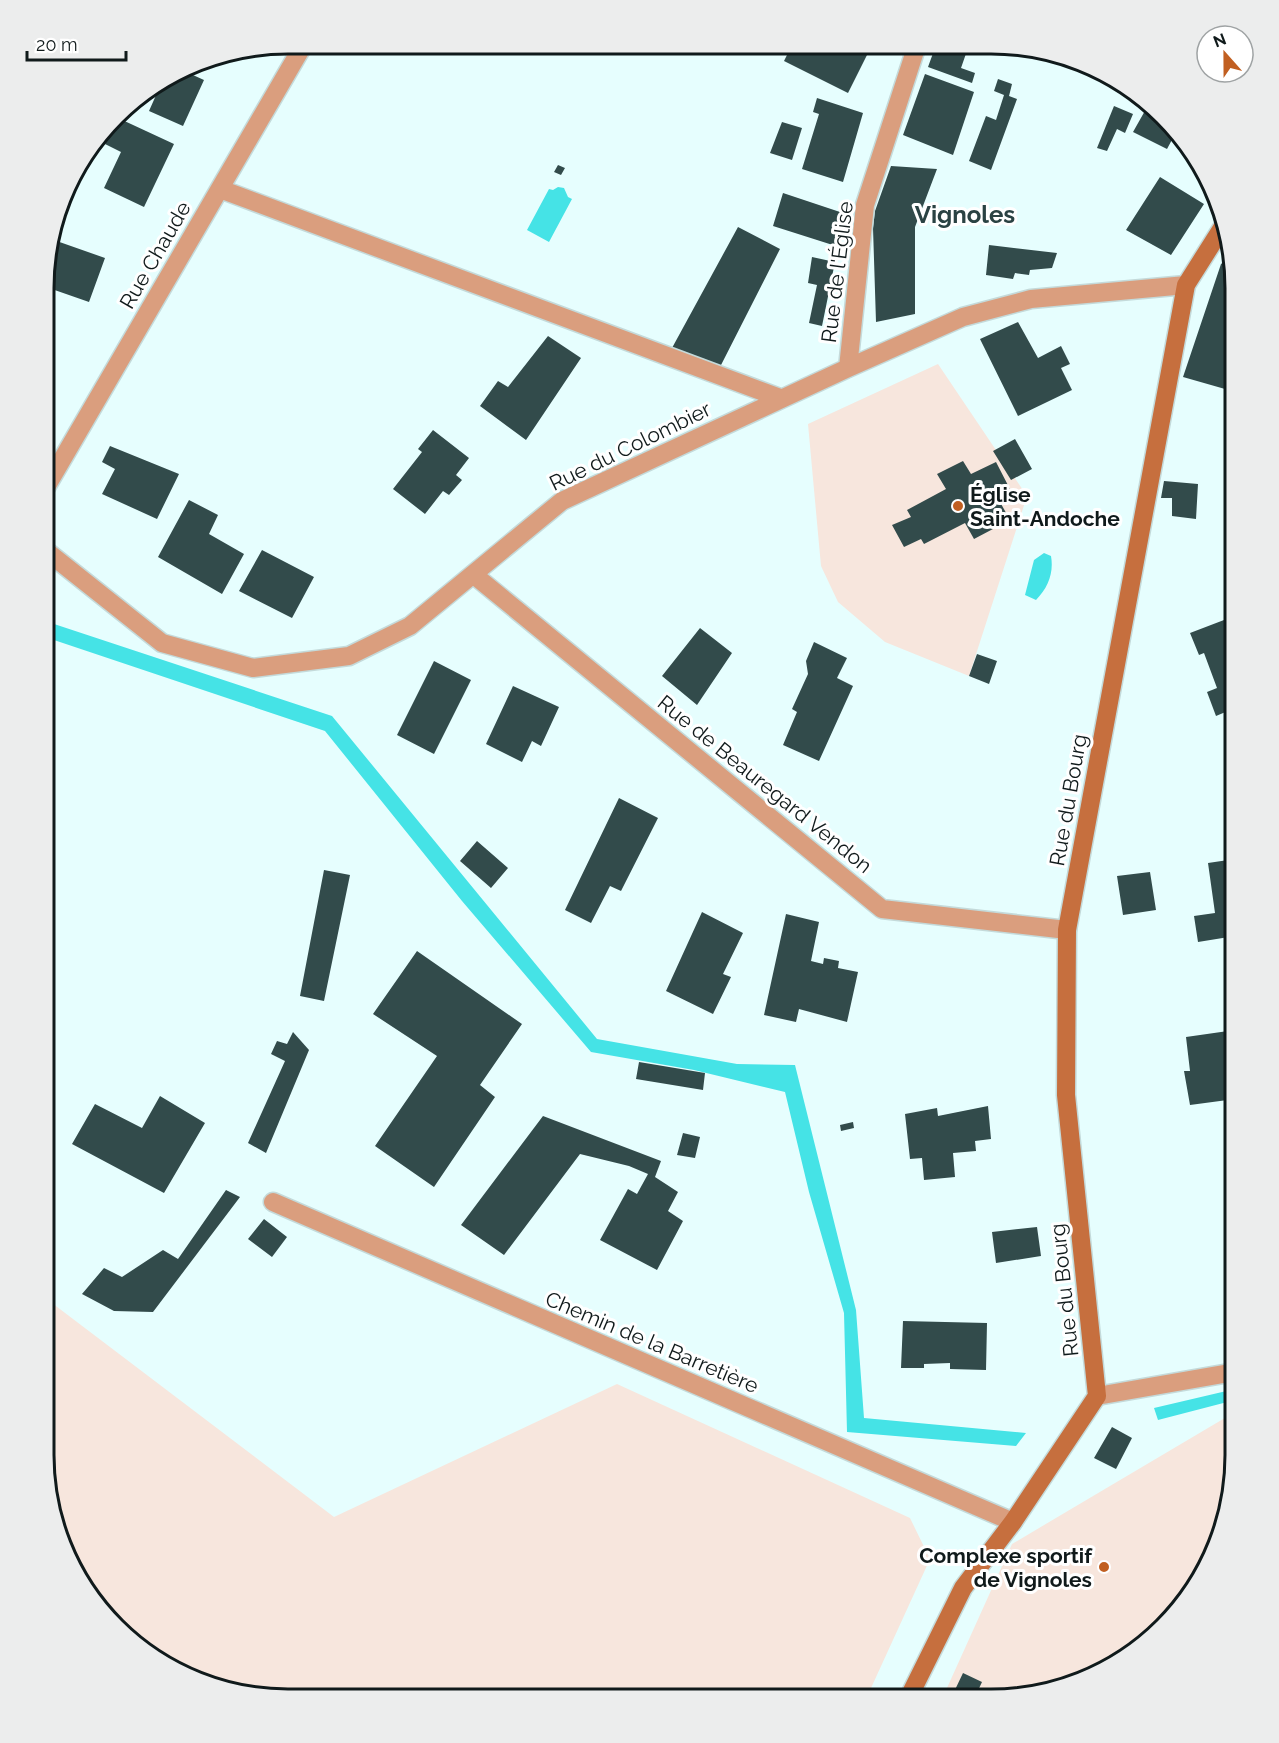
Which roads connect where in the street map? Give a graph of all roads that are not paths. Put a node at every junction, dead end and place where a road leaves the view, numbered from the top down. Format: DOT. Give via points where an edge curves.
graph roads {
  1 [pos="298,54"];
  2 [pos="912,54"];
  3 [pos="220,189"];
  4 [pos="1218,234"];
  5 [pos="1186,285"];
  6 [pos="848,368"];
  7 [pos="780,398"];
  8 [pos="54,474"];
  9 [pos="54,556"];
  10 [pos="474,575"];
  11 [pos="1067,930"];
  12 [pos="273,1202"];
  13 [pos="1225,1374"];
  14 [pos="1097,1396"];
  15 [pos="1013,1522"];
  16 [pos="913,1689"];
  1 -- 3 [label="street, Rue Chaude"];
  2 -- 6 [label="street, Rue de l'Église" via="865,205"];
  3 -- 7 [label="street"];
  3 -- 8 [label="street, Rue Chaude"];
  4 -- 5 [label="street, Rue du Bourg"];
  5 -- 6 [label="street, Rue du Colombier" via="1031,299 963,317"];
  5 -- 11 [label="street, Rue du Bourg"];
  6 -- 7 [label="street, Rue du Colombier"];
  7 -- 10 [label="street, Rue du Colombier" via="562,501"];
  9 -- 10 [label="street, Rue du Colombier" via="162,643 252,668 349,656 410,626"];
  10 -- 11 [label="street, Rue de Beauregard Vendon" via="882,909"];
  11 -- 14 [label="street, Rue du Bourg" via="1066,1095"];
  12 -- 15 [label="street, Chemin de la Barretière"];
  13 -- 14 [label="street"];
  14 -- 15 [label="street"];
  15 -- 16 [label="street" via="963,1588"];
}
